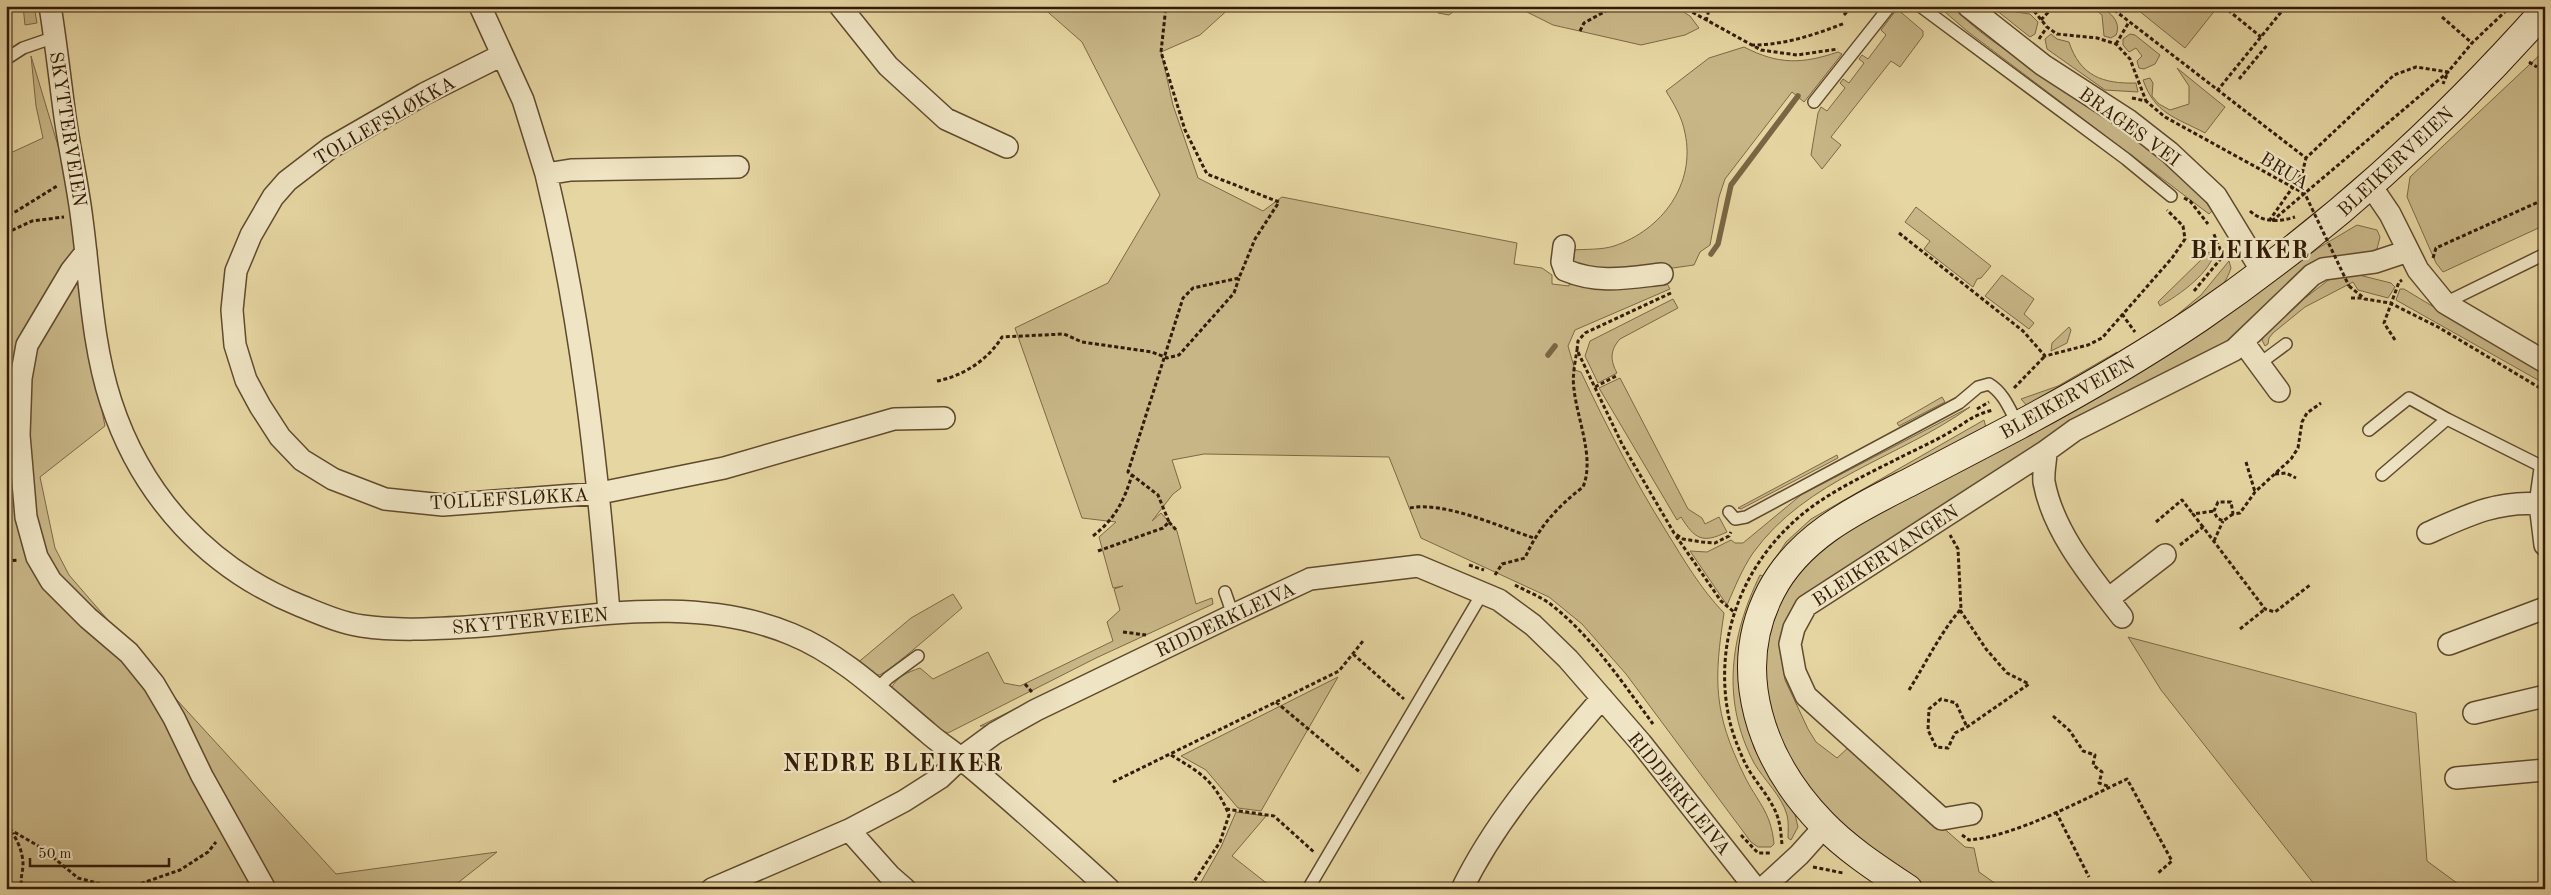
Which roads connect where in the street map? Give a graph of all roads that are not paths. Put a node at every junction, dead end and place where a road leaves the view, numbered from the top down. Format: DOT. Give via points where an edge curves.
graph roads {
  1 [pos="50,6"];
  2 [pos="480,6"];
  3 [pos="840,6"];
  4 [pos="1890,6"];
  5 [pos="1920,6"];
  6 [pos="1968,6"];
  7 [pos="2545,10"];
  8 [pos="55,38"];
  9 [pos="7,55"];
  10 [pos="502,55"];
  11 [pos="1814,102"];
  12 [pos="1007,147"];
  13 [pos="738,166"];
  14 [pos="546,174"];
  15 [pos="2371,186"];
  16 [pos="2170,196"];
  17 [pos="1564,246"];
  18 [pos="86,252"];
  19 [pos="2417,253"];
  20 [pos="2545,254"];
  21 [pos="2263,273"];
  22 [pos="1662,274"];
  23 [pos="2445,303"];
  24 [pos="2243,342"];
  25 [pos="2286,344"];
  26 [pos="2545,362"];
  27 [pos="2259,364"];
  28 [pos="2279,391"];
  29 [pos="944,418"];
  30 [pos="2447,419"];
  31 [pos="2018,425"];
  32 [pos="2369,430"];
  33 [pos="2046,451"];
  34 [pos="2545,468"];
  35 [pos="2382,474"];
  36 [pos="600,493"];
  37 [pos="2540,504"];
  38 [pos="1732,516"];
  39 [pos="2428,533"];
  40 [pos="2545,545"];
  41 [pos="2165,556"];
  42 [pos="1489,584"];
  43 [pos="1225,592"];
  44 [pos="2108,599"];
  45 [pos="2545,608"];
  46 [pos="609,612"];
  47 [pos="1233,615"];
  48 [pos="2122,617"];
  49 [pos="2449,644"];
  50 [pos="918,656"];
  51 [pos="876,690"];
  52 [pos="2545,696"];
  53 [pos="1602,698"];
  54 [pos="2474,713"];
  55 [pos="961,758"];
  56 [pos="2545,770"];
  57 [pos="2456,778"];
  58 [pos="1971,814"];
  59 [pos="1825,826"];
  60 [pos="848,830"];
  61 [pos="265,889"];
  62 [pos="712,889"];
  63 [pos="905,889"];
  64 [pos="1109,889"];
  65 [pos="1308,889"];
  66 [pos="1462,889"];
  67 [pos="1756,889"];
  68 [pos="1762,889"];
  69 [pos="1908,889"];
  1 -- 8 [label="street, SKYTTERVEIEN"];
  2 -- 10 [label="street, TOLLEFSLØKKA"];
  3 -- 12 [label="street" via="888,66 946,119"];
  4 -- 11 [label="lane"];
  5 -- 16 [label="lane" via="2126,159"];
  6 -- 21 [label="street, BRAGES VEI" via="2043,65 2128,120 2169,152 2216,196"];
  7 -- 15 [label="main road, BLEIKERVEIEN" via="2460,102"];
  8 -- 9 [label="lane"];
  8 -- 18 [label="street, SKYTTERVEIEN"];
  10 -- 14 [label="street, TOLLEFSLØKKA" via="525,108"];
  10 -- 36 [label="street, TOLLEFSLØKKA" via="424,94 330,148 287,181 273,197 251,235 236,271 232,310 236,345 246,380 280,437 302,460 333,479 385,499 443,505"];
  13 -- 14 [label="street" via="571,170"];
  14 -- 36 [label="street, TOLLEFSLØKKA" via="572,300"];
  15 -- 19 [label="street"];
  15 -- 21 [label="main road, BLEIKERVEIEN"];
  17 -- 22 [label="street" via="1564,278"];
  18 -- 46 [label="street, SKYTTERVEIEN" via="98,346 110,400 127,443 154,489 185,530 232,571 281,598 360,626 410,630 467,627 541,622"];
  18 -- 61 [label="street" via="27,345 20,378 20,436 26,517 37,557 51,581 129,653 154,684"];
  19 -- 23 [label="street" via="2418,270"];
  19 -- 24 [label="street, BLEIKERVANGEN" via="2323,269 2312,275"];
  20 -- 23 [label="lane"];
  21 -- 31 [label="main road, BLEIKERVEIEN" via="2124,366"];
  23 -- 26 [label="street"];
  24 -- 27 [label="street"];
  24 -- 33 [label="street, BLEIKERVANGEN" via="2172,383 2075,430"];
  25 -- 27 [label="lane"];
  27 -- 28 [label="street"];
  29 -- 36 [label="street, TOLLEFSLØKKA" via="894,418 724,468"];
  30 -- 32 [label="lane" via="2409,398"];
  30 -- 34 [label="lane"];
  30 -- 35 [label="lane"];
  31 -- 38 [label="lane" via="1995,388 1989,384 1978,387 1959,403 1746,517"];
  31 -- 59 [label="main road, BLEIKERVEIEN" via="1854,510 1827,528 1802,550 1772,590 1755,636 1752,691 1758,717 1780,770"];
  33 -- 44 [label="street" via="2044,480 2054,514 2072,547"];
  33 -- 58 [label="street, BLEIKERVANGEN" via="1806,606 1794,628 1790,644 1795,672 1806,696 1942,819"];
  34 -- 37 [label="street"];
  36 -- 46 [label="street, TOLLEFSLØKKA"];
  37 -- 39 [label="street" via="2517,502 2473,512"];
  37 -- 40 [label="street"];
  41 -- 44 [label="street"];
  42 -- 47 [label="street, RIDDERKLEIVA" via="1418,566 1310,580"];
  42 -- 53 [label="street, RIDDERKLEIVA" via="1499,600 1533,625"];
  42 -- 65 [label="lane"];
  43 -- 47 [label="lane"];
  44 -- 48 [label="street"];
  45 -- 49 [label="street"];
  46 -- 51 [label="street, SKYTTERVEIEN" via="708,614 755,622 793,634 841,662"];
  47 -- 55 [label="street, RIDDERKLEIVA" via="1036,710 995,732"];
  50 -- 51 [label="lane"];
  51 -- 55 [label="street, SKYTTERVEIEN"];
  52 -- 54 [label="street"];
  53 -- 66 [label="street" via="1521,794 1476,861"];
  53 -- 67 [label="street, RIDDERKLEIVA"];
  55 -- 60 [label="street, RIDDERKLEIVA" via="917,794"];
  55 -- 64 [label="street, SKYTTERVEIEN"];
  56 -- 57 [label="street"];
  59 -- 68 [label="street"];
  59 -- 69 [label="main road, BLEIKERVEIEN"];
  60 -- 62 [label="street, RIDDERKLEIVA"];
  60 -- 63 [label="street"];
}
